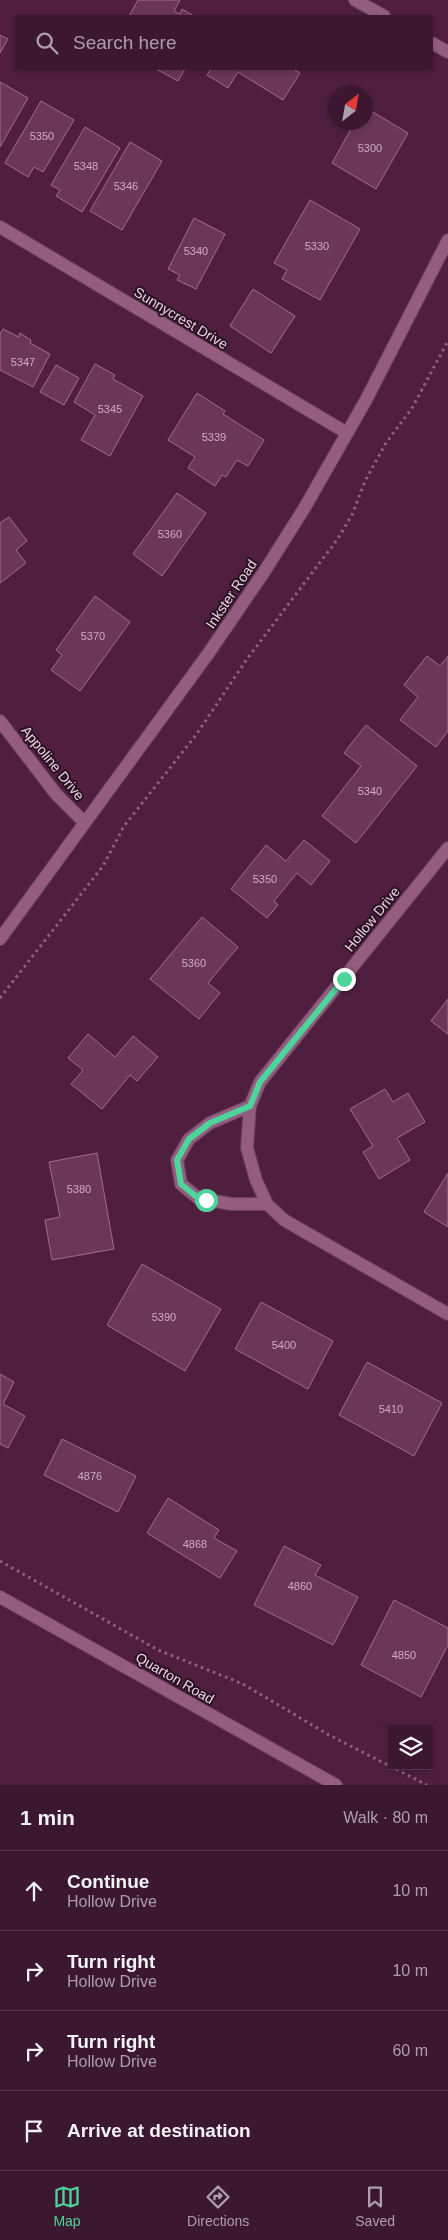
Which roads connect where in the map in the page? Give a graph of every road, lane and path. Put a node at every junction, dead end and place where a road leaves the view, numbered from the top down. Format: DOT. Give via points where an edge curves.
graph roads {
  1 [pos="355,0"];
  2 [pos="382,15"];
  3 [pos="433,44"];
  4 [pos="448,52"];
  5 [pos="0,227"];
  6 [pos="448,240"];
  7 [pos="448,341"];
  8 [pos="347,434"];
  9 [pos="0,721"];
  10 [pos="84,822"];
  11 [pos="448,848"];
  12 [pos="0,939"];
  13 [pos="0,998"];
  14 [pos="250,1106"];
  15 [pos="267,1204"];
  16 [pos="448,1314"];
  17 [pos="0,1560"];
  18 [pos="0,1597"];
  19 [pos="336,1785"];
  20 [pos="427,1785"];
  1 -- 2 [label="street"];
  3 -- 4 [label="street"];
  5 -- 8 [label="street, Sunnycrest Drive"];
  6 -- 8 [label="street, Inkster Road"];
  7 -- 13 [label="path" via="412,408 386,443 337,540 247,659 196,735 124,826 103,866"];
  8 -- 10 [label="street, Inkster Road" via="264,572"];
  9 -- 10 [label="street, Appoline Drive" via="56,794"];
  10 -- 12 [label="street, Inkster Road"];
  11 -- 14 [label="street, Hollow Drive" via="270,1070"];
  14 -- 15 [label="street, Hollow Drive" via="247,1148"];
  14 -- 15 [label="street" via="210,1123 189,1139 177,1160 181,1184 198,1198 232,1204"];
  15 -- 16 [label="street, Hollow Drive" via="284,1220 310,1236"];
  17 -- 20 [label="path" via="158,1650 243,1684 329,1735"];
  18 -- 19 [label="street, Quarton Road"];
}
